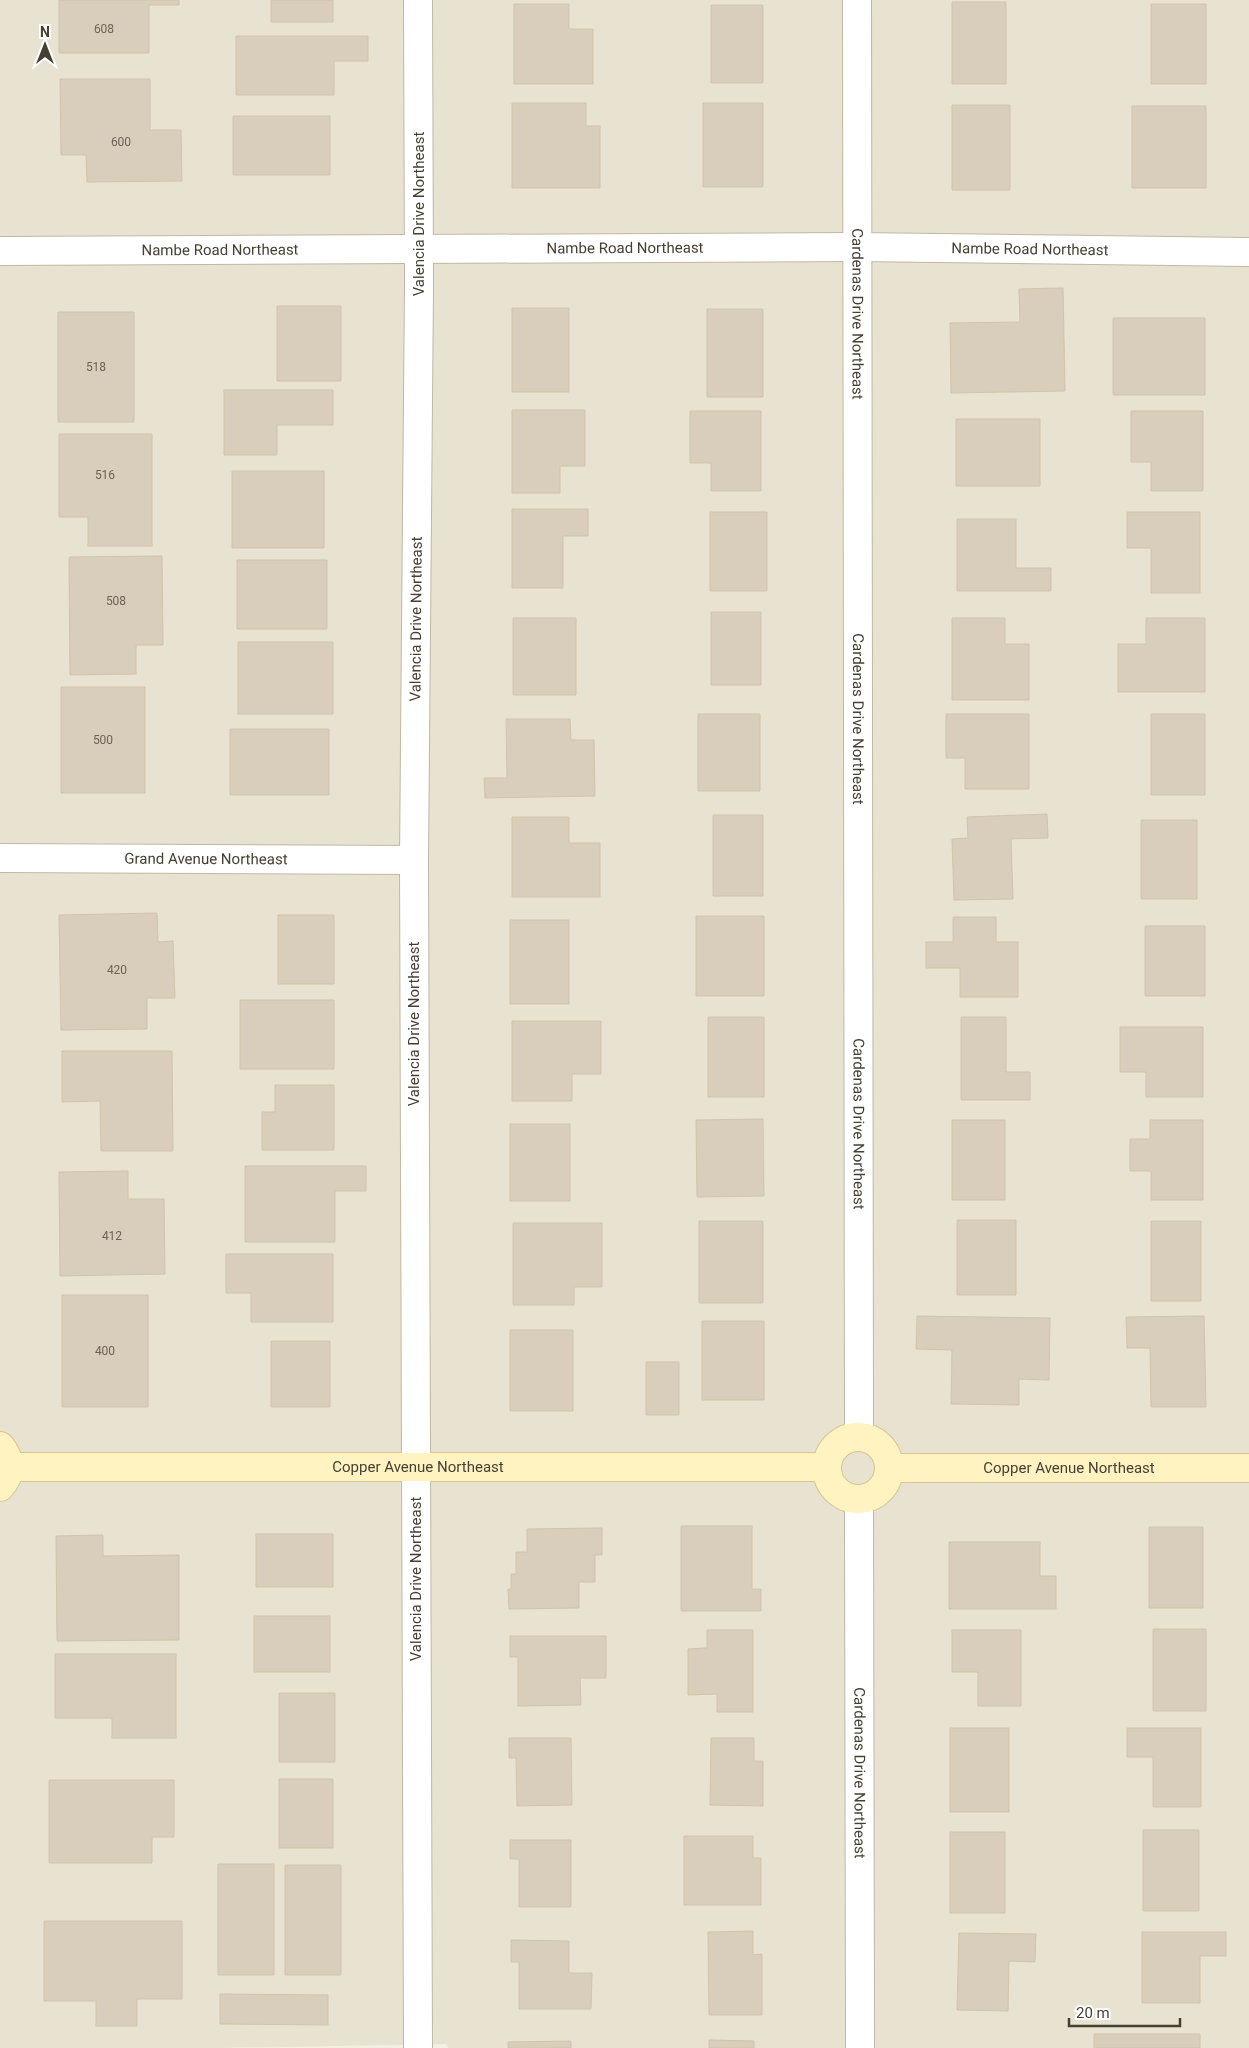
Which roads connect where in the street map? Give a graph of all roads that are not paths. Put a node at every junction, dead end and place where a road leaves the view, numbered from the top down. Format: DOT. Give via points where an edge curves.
graph roads {
  1 [pos="418,0"];
  2 [pos="856,0"];
  3 [pos="857,247"];
  4 [pos="419,250"];
  5 [pos="0,251"];
  6 [pos="1249,252"];
  7 [pos="0,858"];
  8 [pos="414,860"];
  9 [pos="859,1436"];
  10 [pos="3,1466"];
  11 [pos="416,1467"];
  12 [pos="827,1467"];
  13 [pos="890,1468"];
  14 [pos="1249,1468"];
  15 [pos="859,1499"];
  16 [pos="418,2048"];
  17 [pos="860,2048"];
  1 -- 4 [label="street, Valencia Drive Northeast"];
  2 -- 3 [label="street, Cardenas Drive Northeast"];
  3 -- 4 [label="street, Nambe Road Northeast"];
  3 -- 6 [label="street, Nambe Road Northeast"];
  3 -- 9 [label="street, Cardenas Drive Northeast"];
  4 -- 5 [label="street, Nambe Road Northeast"];
  4 -- 8 [label="street, Valencia Drive Northeast"];
  7 -- 8 [label="street, Grand Avenue Northeast"];
  8 -- 11 [label="street, Valencia Drive Northeast"];
  9 -- 12 [label="street" via="840,1442 833,1449"];
  9 -- 13 [label="street" via="877,1442 888,1458"];
  10 -- 11 [label="street, Copper Avenue Northeast"];
  11 -- 12 [label="street, Copper Avenue Northeast"];
  11 -- 16 [label="street, Valencia Drive Northeast"];
  12 -- 15 [label="street" via="833,1486 848,1497"];
  13 -- 14 [label="street, Copper Avenue Northeast"];
  13 -- 15 [label="street" via="884,1486"];
  15 -- 17 [label="street, Cardenas Drive Northeast"];
}
